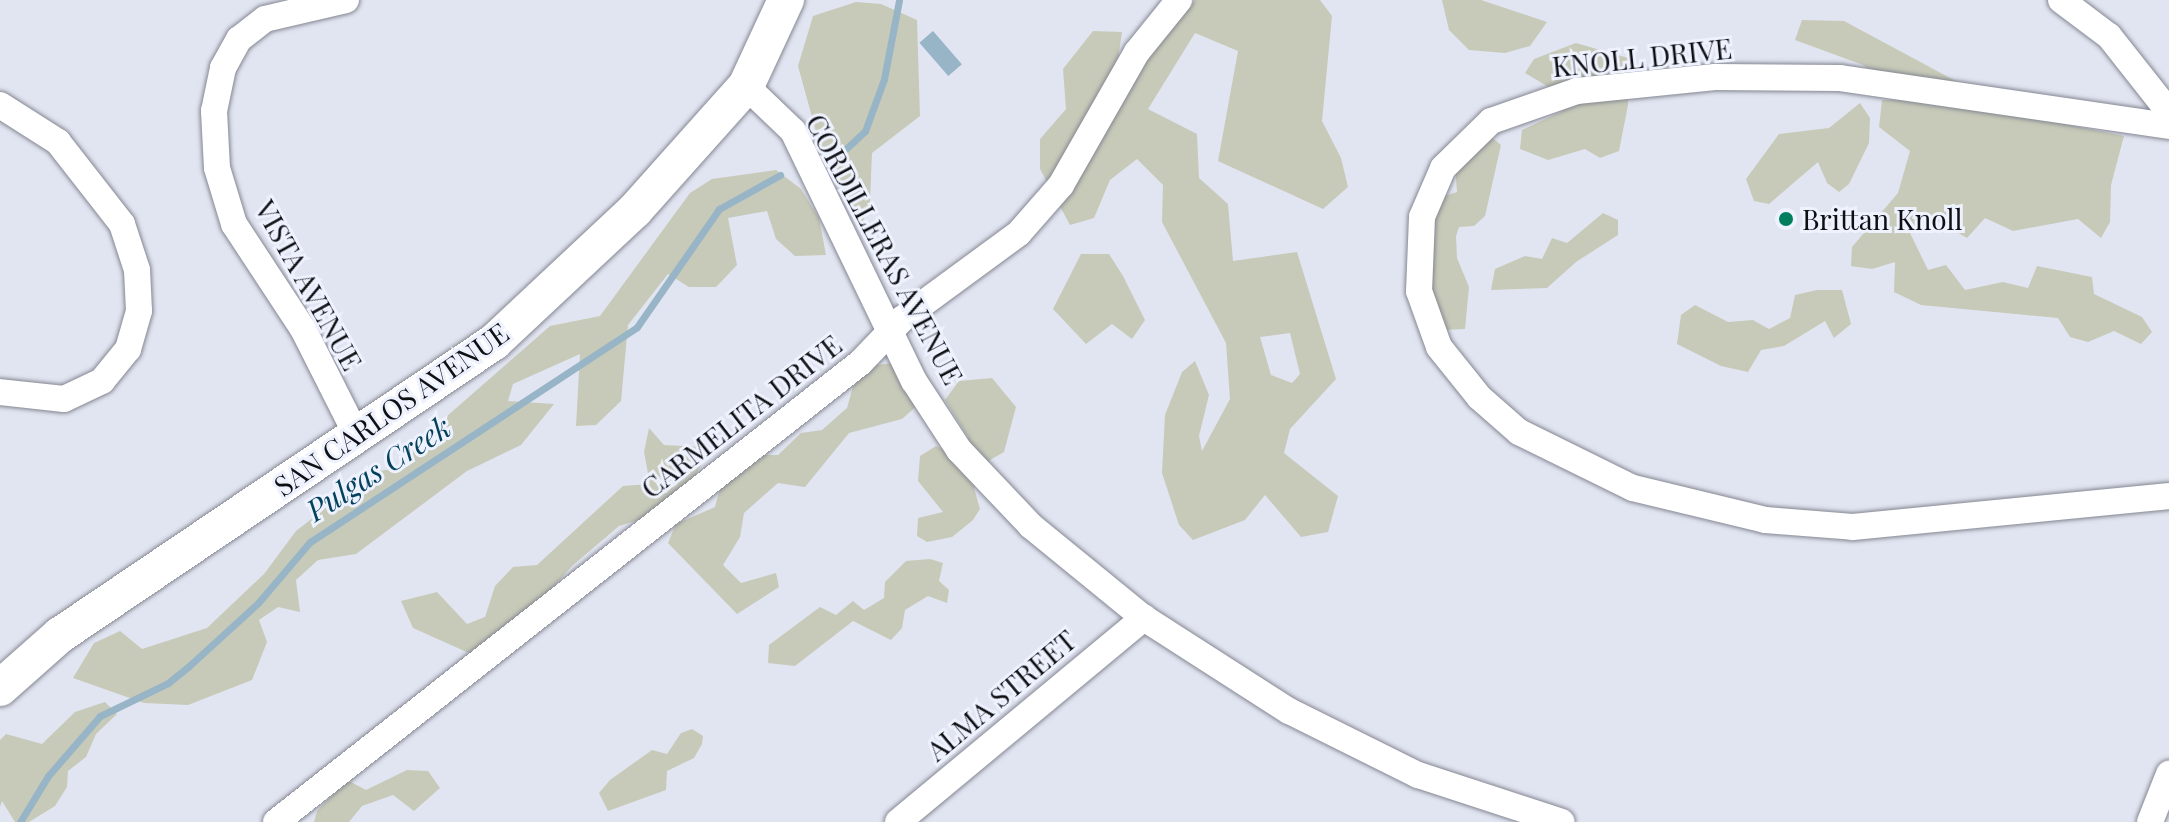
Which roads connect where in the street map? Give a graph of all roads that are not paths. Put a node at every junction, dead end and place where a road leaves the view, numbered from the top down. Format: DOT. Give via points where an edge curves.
graph roads {
  1 [pos="346,0"];
  2 [pos="786,0"];
  3 [pos="1179,0"];
  4 [pos="2061,0"];
  5 [pos="746,86"];
  6 [pos="0,105"];
  7 [pos="2169,112"];
  8 [pos="2169,126"];
  9 [pos="889,333"];
  10 [pos="0,392"];
  11 [pos="358,438"];
  12 [pos="2169,496"];
  13 [pos="1144,618"];
  14 [pos="5,671"];
  15 [pos="2169,774"];
  16 [pos="276,822"];
  17 [pos="898,822"];
  18 [pos="1562,822"];
  19 [pos="2150,822"];
  1 -- 11 [label="street, VISTA AVENUE" via="265,19 239,39 223,68 214,111 217,168 234,224 303,329"];
  2 -- 5 [label="main road, SAN CARLOS AVENUE"];
  3 -- 9 [label="street, CARMELITA DRIVE" via="1137,52 1061,185 1019,233"];
  4 -- 7 [label="street" via="2109,36"];
  5 -- 9 [label="street, CORDILLERAS AVENUE" via="793,131"];
  5 -- 11 [label="main road, SAN CARLOS AVENUE" via="635,210 494,342"];
  6 -- 10 [label="street" via="58,142 122,224 137,270 139,311 128,349 102,381 64,399"];
  8 -- 12 [label="street, KNOLL DRIVE" via="1840,78 1715,77 1577,91 1491,121 1443,168 1422,217 1419,291 1439,347 1479,397 1519,432 1633,488 1765,520 1853,527"];
  9 -- 13 [label="street, CORDILLERAS AVENUE" via="959,450 1031,526"];
  9 -- 16 [label="street, CARMELITA DRIVE" via="860,363"];
  11 -- 14 [label="main road, SAN CARLOS AVENUE"];
  13 -- 17 [label="street, ALMA STREET"];
  13 -- 18 [label="street, CORDILLERAS AVENUE" via="1289,711 1418,775"];
  15 -- 19 [label="street"];
}
